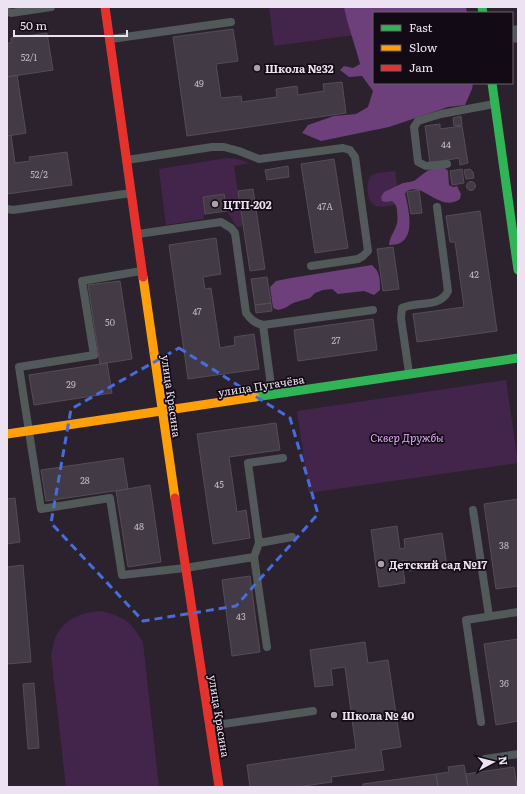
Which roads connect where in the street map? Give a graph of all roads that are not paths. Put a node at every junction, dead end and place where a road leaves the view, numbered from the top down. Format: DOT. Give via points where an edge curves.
graph roads {
  1 [pos="51,7"];
  2 [pos="105,7"];
  3 [pos="7,11"];
  4 [pos="231,22"];
  5 [pos="110,40"];
  6 [pos="492,84"];
  7 [pos="495,104"];
  8 [pos="127,160"];
  9 [pos="448,164"];
  10 [pos="131,193"];
  11 [pos="437,208"];
  12 [pos="7,209"];
  13 [pos="137,234"];
  14 [pos="311,266"];
  15 [pos="518,270"];
  16 [pos="142,271"];
  17 [pos="373,310"];
  18 [pos="263,325"];
  19 [pos="518,358"];
  20 [pos="409,375"];
  21 [pos="273,395"];
  22 [pos="162,412"];
  23 [pos="29,431"];
  24 [pos="7,434"];
  25 [pos="283,458"];
  26 [pos="473,510"];
  27 [pos="292,537"];
  28 [pos="259,543"];
  29 [pos="254,557"];
  30 [pos="185,568"];
  31 [pos="518,612"];
  32 [pos="489,616"];
  33 [pos="267,647"];
  34 [pos="313,711"];
  35 [pos="481,722"];
  36 [pos="210,726"];
  37 [pos="518,754"];
  38 [pos="485,759"];
  39 [pos="219,787"];
  1 -- 3 [label="lane" via="11,13"];
  2 -- 5 [label="street, улица Красина"];
  4 -- 5 [label="lane"];
  5 -- 8 [label="street, улица Красина"];
  6 -- 7 [label="street"];
  7 -- 9 [label="lane" via="418,121 414,127 418,162 426,166"];
  7 -- 15 [label="street"];
  8 -- 10 [label="street, улица Красина"];
  8 -- 14 [label="lane" via="212,147 224,147 259,160 343,148 350,150 355,157 368,250 358,259"];
  10 -- 12 [label="lane"];
  10 -- 13 [label="street, улица Красина"];
  11 -- 20 [label="lane" via="448,291 445,298 439,301 402,308 401,318"];
  13 -- 16 [label="street, улица Красина"];
  13 -- 18 [label="lane" via="221,222 232,228 235,233 246,313 251,320"];
  16 -- 22 [label="street, улица Красина"];
  16 -- 23 [label="lane" via="82,280 94,355 19,367"];
  17 -- 18 [label="lane"];
  18 -- 21 [label="lane"];
  19 -- 20 [label="street, улица Пугачёва"];
  20 -- 21 [label="street, улица Пугачёва"];
  21 -- 22 [label="street, улица Пугачёва"];
  22 -- 23 [label="street, улица Пугачёва"];
  22 -- 30 [label="street, улица Красина"];
  23 -- 24 [label="street, улица Пугачёва"];
  23 -- 30 [label="lane" via="41,509 110,498 122,575"];
  25 -- 28 [label="lane" via="248,463"];
  26 -- 32 [label="lane"];
  27 -- 28 [label="lane"];
  28 -- 29 [label="lane"];
  29 -- 30 [label="lane"];
  29 -- 33 [label="lane"];
  30 -- 36 [label="street, улица Красина"];
  31 -- 32 [label="lane"];
  32 -- 35 [label="lane" via="466,620"];
  34 -- 36 [label="lane"];
  36 -- 39 [label="street, улица Красина"];
  37 -- 38 [label="lane"];
}
